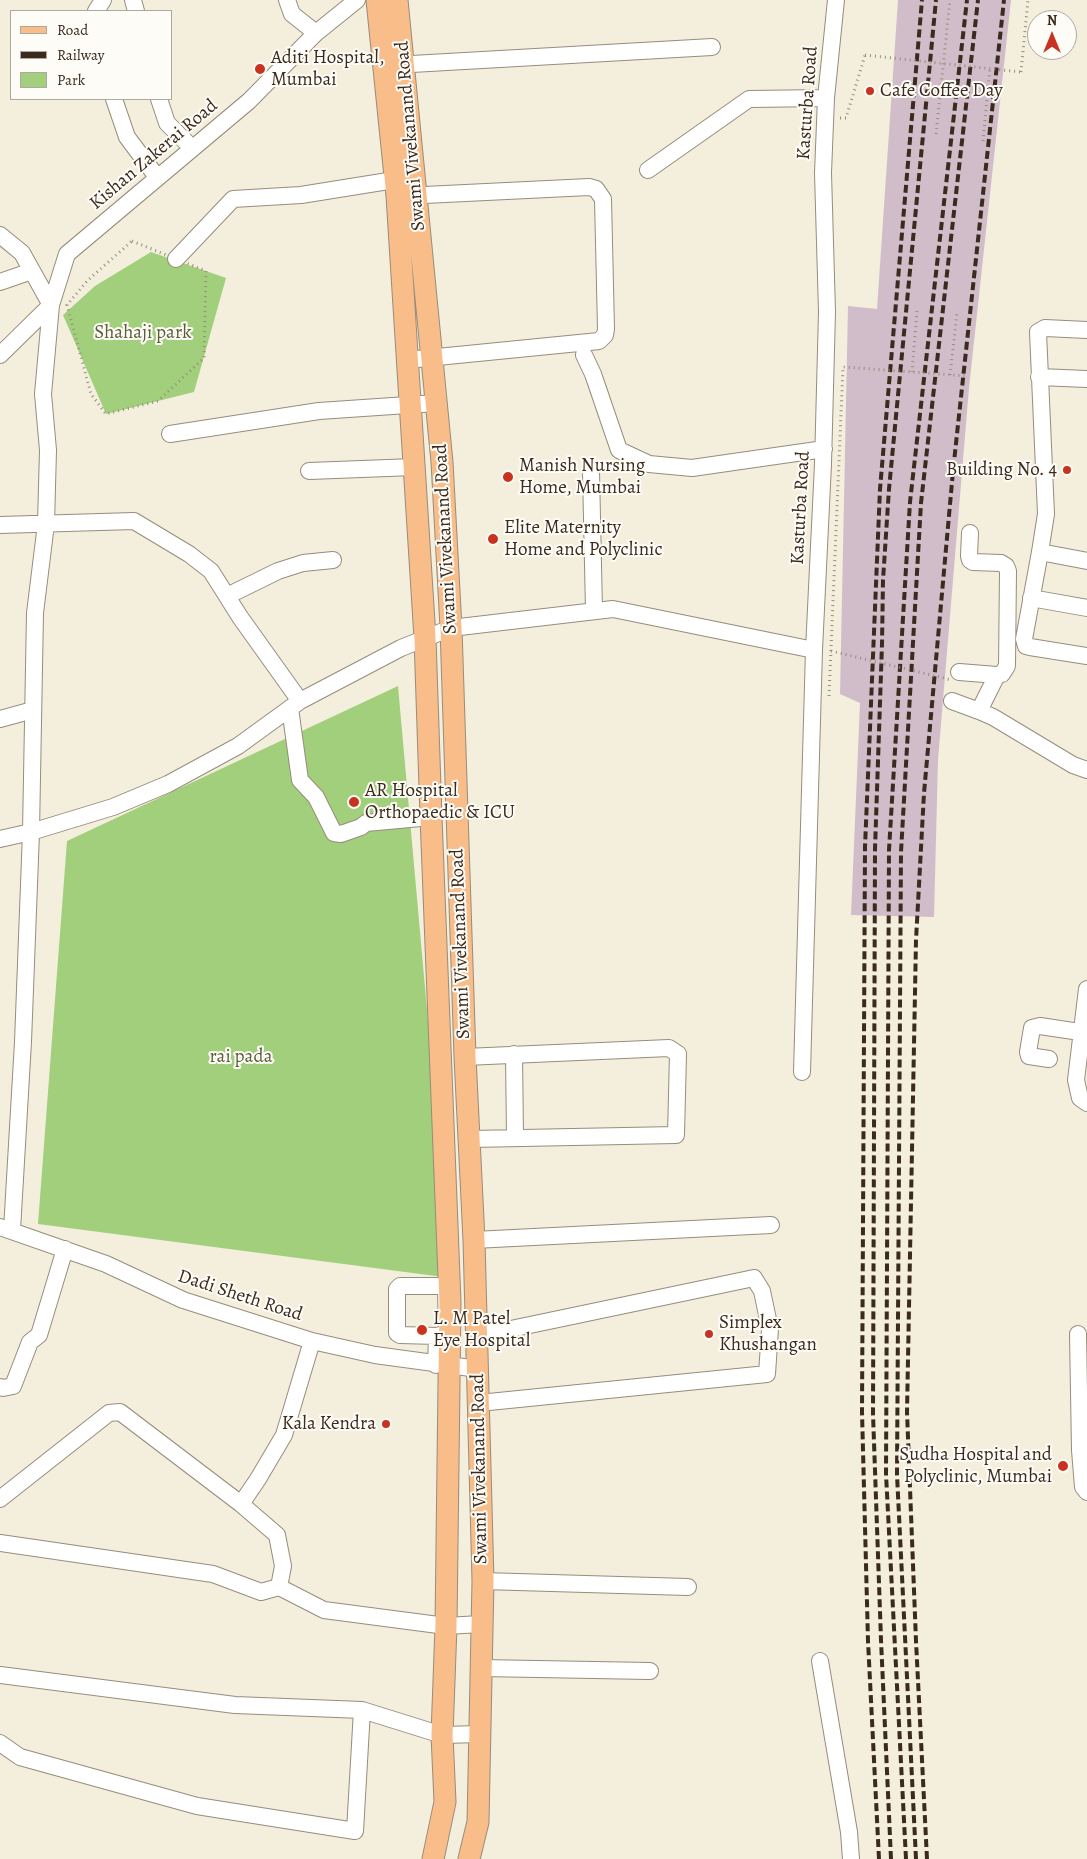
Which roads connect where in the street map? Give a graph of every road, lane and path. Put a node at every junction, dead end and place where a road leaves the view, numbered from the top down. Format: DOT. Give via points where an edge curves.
graph roads {
  1 [pos="287,0"];
  2 [pos="357,0"];
  3 [pos="377,0"];
  4 [pos="397,0"];
  5 [pos="836,0"];
  6 [pos="950,0"];
  7 [pos="1028,0"];
  8 [pos="316,33"];
  9 [pos="712,48"];
  10 [pos="944,64"];
  11 [pos="394,65"];
  12 [pos="990,68"];
  13 [pos="826,98"];
  14 [pos="114,100"];
  15 [pos="159,100"];
  16 [pos="846,118"];
  17 [pos="936,134"];
  18 [pos="983,141"];
  19 [pos="188,144"];
  20 [pos="648,170"];
  21 [pos="154,173"];
  22 [pos="406,187"];
  23 [pos="0,235"];
  24 [pos="176,259"];
  25 [pos="32,271"];
  26 [pos="0,282"];
  27 [pos="51,305"];
  28 [pos="917,311"];
  29 [pos="957,312"];
  30 [pos="1087,330"];
  31 [pos="0,355"];
  32 [pos="584,355"];
  33 [pos="432,358"];
  34 [pos="407,360"];
  35 [pos="912,372"];
  36 [pos="950,375"];
  37 [pos="967,376"];
  38 [pos="1040,377"];
  39 [pos="1087,378"];
  40 [pos="436,403"];
  41 [pos="411,405"];
  42 [pos="170,434"];
  43 [pos="824,449"];
  44 [pos="414,467"];
  45 [pos="309,471"];
  46 [pos="591,472"];
  47 [pos="46,524"];
  48 [pos="0,525"];
  49 [pos="970,533"];
  50 [pos="1040,552"];
  51 [pos="333,560"];
  52 [pos="1087,561"];
  53 [pos="227,596"];
  54 [pos="1032,598"];
  55 [pos="1087,608"];
  56 [pos="594,611"];
  57 [pos="451,628"];
  58 [pos="425,638"];
  59 [pos="814,650"];
  60 [pos="831,651"];
  61 [pos="1087,656"];
  62 [pos="956,676"];
  63 [pos="997,676"];
  64 [pos="829,696"];
  65 [pos="952,701"];
  66 [pos="295,704"];
  67 [pos="33,710"];
  68 [pos="979,711"];
  69 [pos="0,719"];
  70 [pos="1087,770"];
  71 [pos="430,817"];
  72 [pos="31,832"];
  73 [pos="0,839"];
  74 [pos="1087,989"];
  75 [pos="1084,1040"];
  76 [pos="514,1054"];
  77 [pos="465,1057"];
  78 [pos="1049,1058"];
  79 [pos="802,1072"];
  80 [pos="1087,1103"];
  81 [pos="515,1137"];
  82 [pos="470,1139"];
  83 [pos="771,1225"];
  84 [pos="6,1229"];
  85 [pos="474,1240"];
  86 [pos="65,1249"];
  87 [pos="448,1294"];
  88 [pos="477,1331"];
  89 [pos="1078,1334"];
  90 [pos="437,1336"];
  91 [pos="312,1341"];
  92 [pos="444,1366"];
  93 [pos="478,1369"];
  94 [pos="0,1387"];
  95 [pos="478,1403"];
  96 [pos="1084,1450"];
  97 [pos="1087,1492"];
  98 [pos="0,1499"];
  99 [pos="241,1504"];
  100 [pos="0,1543"];
  101 [pos="482,1581"];
  102 [pos="279,1587"];
  103 [pos="688,1587"];
  104 [pos="480,1624"];
  105 [pos="446,1626"];
  106 [pos="820,1661"];
  107 [pos="480,1668"];
  108 [pos="650,1671"];
  109 [pos="0,1675"];
  110 [pos="362,1710"];
  111 [pos="480,1734"];
  112 [pos="442,1735"];
  113 [pos="0,1742"];
  114 [pos="434,1859"];
  115 [pos="469,1859"];
  116 [pos="851,1859"];
  1 -- 8 [label="street" via="292,14"];
  2 -- 8 [label="street, Kishan Zakerai Road"];
  3 -- 11 [label="main road, Swami Vivekanand Road"];
  4 -- 11 [label="main road, Swami Vivekanand Road"];
  5 -- 13 [label="street, Kasturba Road"];
  6 -- 10 [label="path"];
  7 -- 12 [label="path, bridge" via="1020,72"];
  8 -- 19 [label="street, Kishan Zakerai Road" via="249,101"];
  9 -- 11 [label="street"];
  10 -- 12 [label="path, bridge"];
  10 -- 16 [label="path, bridge" via="865,55"];
  10 -- 17 [label="path"];
  11 -- 22 [label="main road, Swami Vivekanand Road"];
  12 -- 18 [label="path"];
  13 -- 20 [label="street" via="749,99"];
  13 -- 43 [label="street, Kasturba Road" via="823,173 827,312"];
  14 -- 21 [label="street" via="127,137"];
  15 -- 19 [label="street" via="167,123"];
  19 -- 21 [label="street, Kishan Zakerai Road"];
  21 -- 27 [label="street, Kishan Zakerai Road" via="67,254"];
  22 -- 24 [label="street" via="233,199"];
  22 -- 33 [label="main road, Swami Vivekanand Road"];
  22 -- 33 [label="street" via="589,187 596,189 603,199 606,329 602,339"];
  22 -- 34 [label="main road, Swami Vivekanand Road"];
  23 -- 25 [label="street" via="22,253"];
  24 -- 24 [label="path" via="206,271 204,358 158,401 106,414 91,394 67,306 88,281 132,241"];
  25 -- 26 [label="street"];
  25 -- 27 [label="street"];
  27 -- 31 [label="street, Kishan Zakerai Road"];
  27 -- 47 [label="street" via="43,394 48,450"];
  28 -- 35 [label="path"];
  29 -- 36 [label="path"];
  30 -- 38 [label="street" via="1041,328 1038,332"];
  32 -- 43 [label="street" via="619,450 649,464 692,468"];
  33 -- 34 [label="street"];
  33 -- 40 [label="main road, Swami Vivekanand Road"];
  34 -- 41 [label="main road, Swami Vivekanand Road"];
  35 -- 36 [label="path, bridge"];
  35 -- 60 [label="path, bridge" via="843,368"];
  36 -- 37 [label="path, bridge"];
  38 -- 39 [label="street"];
  38 -- 50 [label="street" via="1046,514"];
  40 -- 41 [label="street"];
  40 -- 57 [label="main road, Swami Vivekanand Road"];
  41 -- 42 [label="street" via="319,411"];
  41 -- 44 [label="main road, Swami Vivekanand Road"];
  43 -- 59 [label="street, Kasturba Road"];
  44 -- 45 [label="street"];
  44 -- 58 [label="main road, Swami Vivekanand Road"];
  46 -- 56 [label="street"];
  47 -- 48 [label="street"];
  47 -- 53 [label="street" via="134,521 211,571"];
  47 -- 67 [label="street" via="35,613"];
  49 -- 63 [label="street" via="970,560 1001,564 1008,570 1007,666"];
  50 -- 52 [label="street"];
  50 -- 54 [label="street"];
  51 -- 53 [label="street" via="302,563 278,571"];
  53 -- 66 [label="street"];
  54 -- 55 [label="street"];
  54 -- 61 [label="street" via="1024,639 1026,646"];
  56 -- 57 [label="street"];
  56 -- 59 [label="street" via="613,609"];
  57 -- 58 [label="street"];
  57 -- 77 [label="main road, Swami Vivekanand Road"];
  58 -- 66 [label="street"];
  58 -- 71 [label="main road, Swami Vivekanand Road"];
  59 -- 79 [label="street, Kasturba Road"];
  60 -- 62 [label="path, bridge"];
  60 -- 64 [label="path, bridge"];
  62 -- 63 [label="street"];
  63 -- 68 [label="street"];
  65 -- 68 [label="street"];
  66 -- 71 [label="street" via="300,780 316,797 334,833 361,827 366,822"];
  66 -- 72 [label="street" via="238,746 168,784 113,807"];
  67 -- 69 [label="street"];
  67 -- 72 [label="street"];
  68 -- 70 [label="street"];
  71 -- 87 [label="main road, Swami Vivekanand Road"];
  72 -- 73 [label="street"];
  72 -- 84 [label="street" via="23,1042"];
  74 -- 75 [label="street"];
  75 -- 78 [label="street" via="1040,1026 1032,1028 1029,1056"];
  75 -- 80 [label="street" via="1076,1080 1080,1098"];
  76 -- 77 [label="street"];
  76 -- 81 [label="street"];
  76 -- 81 [label="street" via="670,1048 678,1054 676,1135"];
  77 -- 82 [label="main road, Swami Vivekanand Road"];
  81 -- 82 [label="street"];
  82 -- 85 [label="main road, Swami Vivekanand Road"];
  83 -- 85 [label="street"];
  84 -- 86 [label="street, Dadi Sheth Road"];
  85 -- 88 [label="main road, Swami Vivekanand Road"];
  86 -- 91 [label="street, Dadi Sheth Road" via="183,1300"];
  86 -- 94 [label="street" via="39,1335 30,1342 13,1386"];
  87 -- 90 [label="street" via="447,1333"];
  87 -- 90 [label="street" via="446,1287 440,1286 400,1286 397,1289 397,1332 400,1335"];
  87 -- 92 [label="main road, Swami Vivekanand Road"];
  88 -- 93 [label="main road, Swami Vivekanand Road"];
  88 -- 95 [label="street" via="506,1330 754,1278 762,1291 770,1329 767,1374"];
  89 -- 96 [label="street"];
  90 -- 92 [label="street"];
  91 -- 92 [label="street, Dadi Sheth Road"];
  91 -- 99 [label="street" via="284,1435"];
  92 -- 93 [label="street, Dadi Sheth Road"];
  92 -- 105 [label="main road, Swami Vivekanand Road"];
  93 -- 95 [label="main road, Swami Vivekanand Road"];
  95 -- 101 [label="main road, Swami Vivekanand Road"];
  96 -- 97 [label="street" via="1084,1487"];
  98 -- 99 [label="street" via="109,1413 120,1412"];
  99 -- 102 [label="street" via="277,1534 283,1566"];
  100 -- 102 [label="street" via="213,1574 261,1592"];
  101 -- 103 [label="street"];
  101 -- 104 [label="main road, Swami Vivekanand Road"];
  102 -- 105 [label="street" via="324,1610"];
  104 -- 105 [label="street"];
  104 -- 107 [label="main road, Swami Vivekanand Road"];
  105 -- 112 [label="main road, Swami Vivekanand Road"];
  106 -- 116 [label="street"];
  107 -- 108 [label="street"];
  107 -- 111 [label="main road, Swami Vivekanand Road"];
  109 -- 110 [label="street" via="235,1705"];
  110 -- 112 [label="street"];
  110 -- 113 [label="street" via="355,1831 197,1806 20,1757"];
  111 -- 112 [label="street"];
  111 -- 115 [label="main road, Swami Vivekanand Road" via="478,1822"];
  112 -- 114 [label="main road, Swami Vivekanand Road" via="445,1802"];
}
